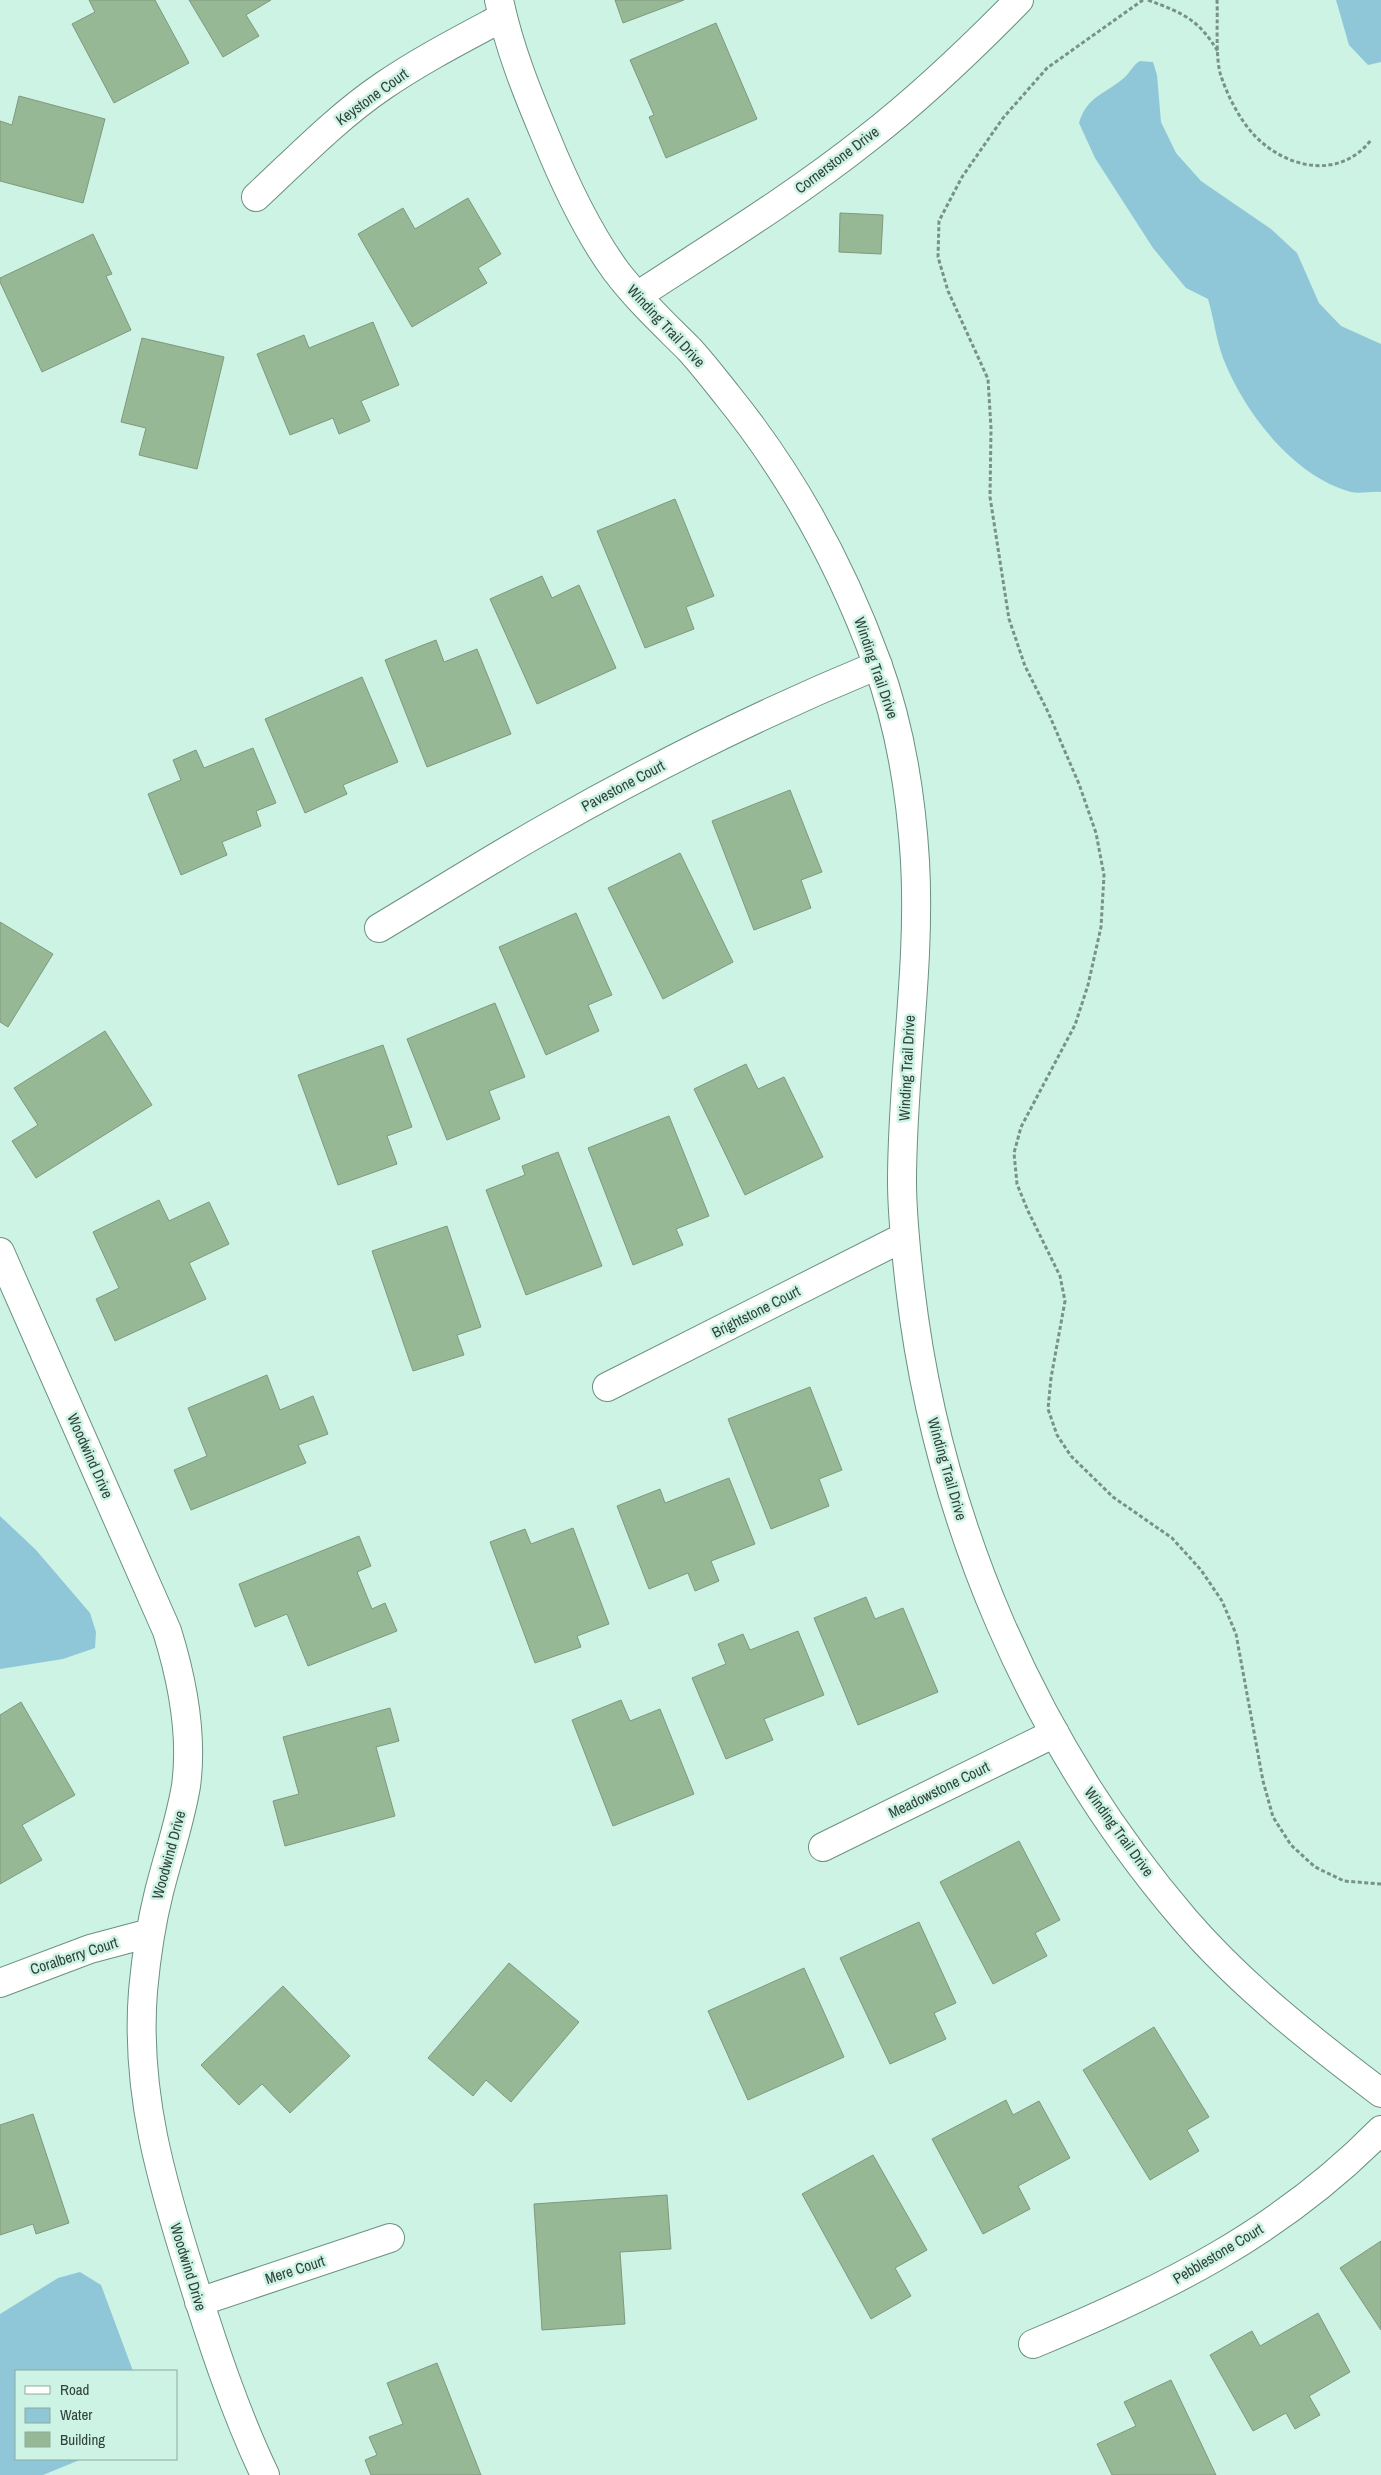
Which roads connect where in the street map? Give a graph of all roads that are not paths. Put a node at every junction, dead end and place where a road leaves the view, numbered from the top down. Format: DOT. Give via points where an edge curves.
graph roads {
  1 [pos="1019,0"];
  2 [pos="501,9"];
  3 [pos="256,197"];
  4 [pos="637,296"];
  5 [pos="878,664"];
  6 [pos="380,928"];
  7 [pos="904,1237"];
  8 [pos="0,1252"];
  9 [pos="607,1386"];
  10 [pos="1055,1733"];
  11 [pos="823,1847"];
  12 [pos="150,1933"];
  13 [pos="0,1983"];
  14 [pos="1381,2093"];
  15 [pos="1381,2130"];
  16 [pos="390,2238"];
  17 [pos="199,2302"];
  18 [pos="1033,2344"];
  19 [pos="265,2475"];
  1 -- 4 [label="street, Cornerstone Drive" via="924,92 869,138 817,177"];
  2 -- 3 [label="street, Keystone Court" via="383,86 338,120"];
  2 -- 4 [label="street, Winding Trail Drive" via="517,66 571,194 615,270"];
  4 -- 5 [label="street, Winding Trail Drive" via="659,323 691,351 783,472 830,557"];
  5 -- 6 [label="street, Pavestone Court" via="760,716 632,780"];
  5 -- 7 [label="street, Winding Trail Drive" via="903,756 916,865 902,1180"];
  7 -- 9 [label="street, Brightstone Court"];
  7 -- 10 [label="street, Winding Trail Drive" via="916,1335 944,1466 1001,1628"];
  8 -- 12 [label="street, Woodwind Drive" via="166,1631 178,1667 185,1702 186,1783 180,1821"];
  10 -- 11 [label="street, Meadowstone Court"];
  10 -- 14 [label="street, Winding Trail Drive" via="1114,1827 1185,1920 1274,2008"];
  12 -- 13 [label="street, Coralberry Court" via="90,1949"];
  12 -- 17 [label="street, Woodwind Drive" via="142,2049 146,2106 158,2166"];
  15 -- 18 [label="street, Pebblestone Court" via="1348,2164 1298,2204 1212,2259 1159,2289"];
  16 -- 17 [label="street, Mere Court"];
  17 -- 19 [label="street, Woodwind Drive" via="250,2444"];
}
